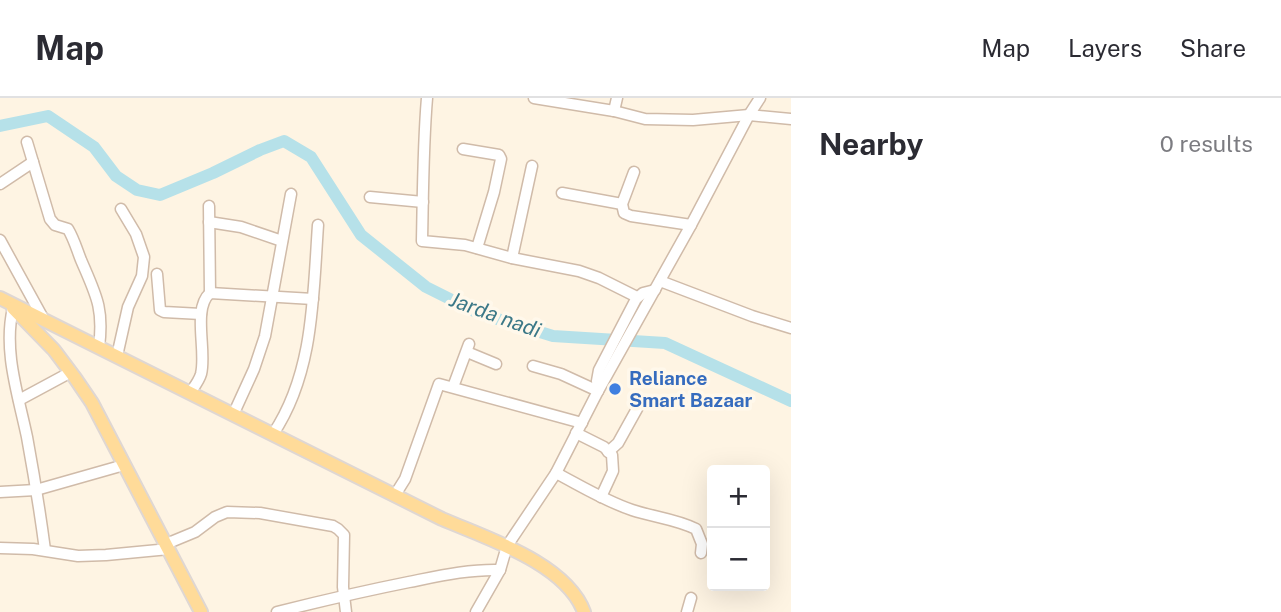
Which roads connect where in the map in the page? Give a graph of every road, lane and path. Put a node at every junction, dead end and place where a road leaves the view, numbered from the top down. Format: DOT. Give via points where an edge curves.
graph roads {
  1 [pos="426,98"];
  2 [pos="534,98"];
  3 [pos="617,98"];
  4 [pos="760,98"];
  5 [pos="614,111"];
  6 [pos="749,115"];
  7 [pos="791,119"];
  8 [pos="27,142"];
  9 [pos="463,149"];
  10 [pos="33,162"];
  11 [pos="532,166"];
  12 [pos="634,172"];
  13 [pos="0,184"];
  14 [pos="562,193"];
  15 [pos="291,194"];
  16 [pos="370,197"];
  17 [pos="423,202"];
  18 [pos="622,204"];
  19 [pos="209,206"];
  20 [pos="121,209"];
  21 [pos="209,222"];
  22 [pos="318,225"];
  23 [pos="691,225"];
  24 [pos="0,240"];
  25 [pos="282,241"];
  26 [pos="477,248"];
  27 [pos="512,258"];
  28 [pos="157,274"];
  29 [pos="656,288"];
  30 [pos="210,293"];
  31 [pos="272,296"];
  32 [pos="637,298"];
  33 [pos="313,299"];
  34 [pos="6,302"];
  35 [pos="201,314"];
  36 [pos="46,321"];
  37 [pos="791,328"];
  38 [pos="40,335"];
  39 [pos="99,347"];
  40 [pos="117,356"];
  41 [pos="496,364"];
  42 [pos="533,366"];
  43 [pos="71,372"];
  44 [pos="601,386"];
  45 [pos="453,387"];
  46 [pos="190,393"];
  47 [pos="19,400"];
  48 [pos="638,407"];
  49 [pos="233,415"];
  50 [pos="582,423"];
  51 [pos="576,433"];
  52 [pos="273,434"];
  53 [pos="608,452"];
  54 [pos="124,465"];
  55 [pos="556,473"];
  56 [pos="36,490"];
  57 [pos="0,492"];
  58 [pos="394,495"];
  59 [pos="601,497"];
  60 [pos="167,546"];
  61 [pos="507,546"];
  62 [pos="0,548"];
  63 [pos="45,550"];
  64 [pos="701,553"];
  65 [pos="500,570"];
  66 [pos="344,595"];
  67 [pos="691,597"];
  68 [pos="201,612"];
  69 [pos="277,612"];
  70 [pos="346,612"];
  71 [pos="476,612"];
  72 [pos="584,612"];
  73 [pos="687,612"];
  1 -- 17 [label="street"];
  2 -- 5 [label="street"];
  3 -- 5 [label="street"];
  4 -- 6 [label="street"];
  5 -- 6 [label="street" via="673,121"];
  6 -- 7 [label="street"];
  6 -- 23 [label="street"];
  8 -- 10 [label="street"];
  9 -- 26 [label="street" via="501,159"];
  10 -- 13 [label="street"];
  10 -- 39 [label="street" via="50,219 68,229 95,290"];
  11 -- 27 [label="street"];
  12 -- 18 [label="street"];
  14 -- 18 [label="street"];
  15 -- 25 [label="street"];
  16 -- 17 [label="street"];
  17 -- 26 [label="street" via="422,240"];
  18 -- 23 [label="street" via="624,213 631,216"];
  19 -- 21 [label="street"];
  20 -- 40 [label="street" via="144,257"];
  21 -- 25 [label="street"];
  21 -- 30 [label="street"];
  22 -- 33 [label="street"];
  23 -- 29 [label="street"];
  24 -- 36 [label="street"];
  25 -- 31 [label="street"];
  26 -- 27 [label="street"];
  27 -- 32 [label="street" via="589,274"];
  28 -- 35 [label="street" via="160,310"];
  29 -- 32 [label="street"];
  29 -- 37 [label="street"];
  29 -- 44 [label="street"];
  30 -- 31 [label="street"];
  30 -- 35 [label="street"];
  31 -- 33 [label="street"];
  31 -- 49 [label="street" via="260,354"];
  32 -- 44 [label="street" via="601,365 597,377"];
  33 -- 52 [label="street" via="302,369"];
  34 -- 36 [label="main road"];
  34 -- 38 [label="main road"];
  34 -- 47 [label="street"];
  35 -- 46 [label="street" via="202,366"];
  36 -- 38 [label="main road"];
  36 -- 39 [label="main road"];
  38 -- 43 [label="main road"];
  39 -- 40 [label="main road"];
  40 -- 46 [label="main road"];
  41 -- 45 [label="street" via="468,348"];
  42 -- 44 [label="street"];
  43 -- 47 [label="street"];
  43 -- 54 [label="main road"];
  44 -- 50 [label="street"];
  45 -- 50 [label="street"];
  45 -- 58 [label="street" via="439,384 405,479"];
  46 -- 49 [label="main road"];
  47 -- 56 [label="street"];
  48 -- 53 [label="street"];
  49 -- 52 [label="main road"];
  50 -- 51 [label="street"];
  51 -- 53 [label="street"];
  51 -- 55 [label="street"];
  52 -- 58 [label="main road"];
  53 -- 59 [label="street" via="614,461 613,471"];
  54 -- 56 [label="street"];
  54 -- 60 [label="main road"];
  55 -- 59 [label="street"];
  55 -- 61 [label="street"];
  56 -- 57 [label="street"];
  56 -- 63 [label="street"];
  58 -- 61 [label="main road"];
  59 -- 64 [label="street" via="696,529"];
  60 -- 63 [label="street" via="78,556"];
  60 -- 66 [label="street" via="227,512 332,526 344,535"];
  60 -- 68 [label="main road"];
  61 -- 65 [label="street"];
  61 -- 72 [label="main road" via="559,579"];
  62 -- 63 [label="street"];
  65 -- 66 [label="street" via="470,570"];
  65 -- 71 [label="street"];
  66 -- 69 [label="street"];
  66 -- 70 [label="street"];
  67 -- 73 [label="street"];
}
